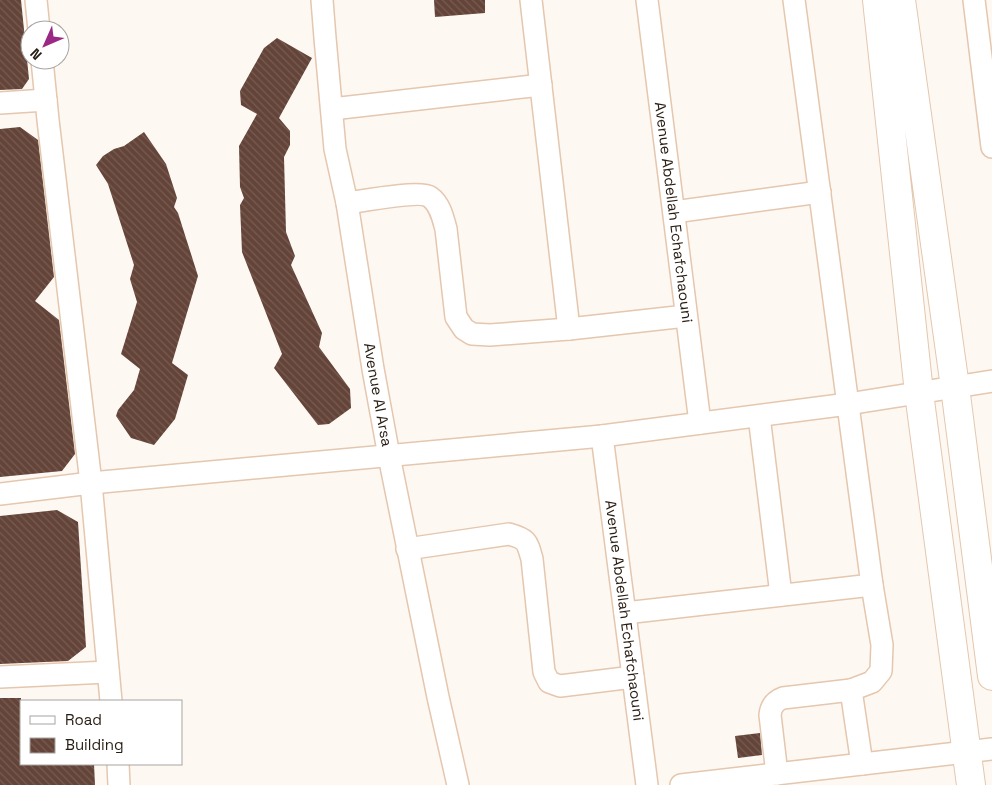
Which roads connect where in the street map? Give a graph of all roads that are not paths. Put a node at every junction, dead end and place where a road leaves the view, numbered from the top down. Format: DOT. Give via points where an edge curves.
graph roads {
  1 [pos="36,0"];
  2 [pos="322,0"];
  3 [pos="531,0"];
  4 [pos="647,0"];
  5 [pos="794,0"];
  6 [pos="876,0"];
  7 [pos="901,0"];
  8 [pos="974,0"];
  9 [pos="38,20"];
  10 [pos="43,70"];
  11 [pos="541,85"];
  12 [pos="46,100"];
  13 [pos="0,103"];
  14 [pos="990,108"];
  15 [pos="332,109"];
  16 [pos="992,147"];
  17 [pos="820,192"];
  18 [pos="347,203"];
  19 [pos="674,212"];
  20 [pos="686,316"];
  21 [pos="570,329"];
  22 [pos="992,381"];
  23 [pos="954,387"];
  24 [pos="919,393"];
  25 [pos="848,404"];
  26 [pos="759,416"];
  27 [pos="700,423"];
  28 [pos="602,436"];
  29 [pos="389,456"];
  30 [pos="91,483"];
  31 [pos="0,494"];
  32 [pos="407,549"];
  33 [pos="872,585"];
  34 [pos="781,595"];
  35 [pos="625,614"];
  36 [pos="108,672"];
  37 [pos="992,676"];
  38 [pos="0,677"];
  39 [pos="634,677"];
  40 [pos="851,690"];
  41 [pos="111,700"];
  42 [pos="979,751"];
  43 [pos="862,764"];
  44 [pos="118,765"];
  45 [pos="778,774"];
  46 [pos="753,781"];
  47 [pos="119,785"];
  48 [pos="458,785"];
  49 [pos="648,785"];
  50 [pos="680,785"];
  51 [pos="971,785"];
  1 -- 9 [label="street"];
  2 -- 15 [label="street, Avenue Al Arsa"];
  3 -- 11 [label="street"];
  4 -- 19 [label="street, Avenue Abdellah Echafchaouni"];
  5 -- 17 [label="street"];
  6 -- 24 [label="street"];
  7 -- 23 [label="street"];
  8 -- 14 [label="street"];
  10 -- 12 [label="street"];
  11 -- 15 [label="street"];
  11 -- 21 [label="street"];
  12 -- 13 [label="street"];
  12 -- 30 [label="street"];
  14 -- 16 [label="street"];
  15 -- 18 [label="street, Avenue Al Arsa"];
  17 -- 19 [label="street"];
  17 -- 25 [label="street"];
  18 -- 21 [label="street" via="407,195 431,198 443,216 446,229 456,316 464,329 472,334"];
  18 -- 29 [label="street, Avenue Al Arsa"];
  19 -- 20 [label="street, Avenue Abdellah Echafchaouni"];
  20 -- 21 [label="street"];
  20 -- 27 [label="street, Avenue Abdellah Echafchaouni"];
  22 -- 23 [label="street"];
  23 -- 24 [label="street"];
  23 -- 37 [label="street"];
  24 -- 25 [label="street"];
  24 -- 42 [label="street"];
  25 -- 26 [label="street"];
  25 -- 33 [label="street"];
  26 -- 27 [label="street"];
  26 -- 34 [label="street"];
  27 -- 28 [label="street"];
  28 -- 29 [label="street"];
  28 -- 35 [label="street, Avenue Abdellah Echafchaouni"];
  29 -- 30 [label="street"];
  29 -- 32 [label="street, Avenue Al Arsa"];
  30 -- 31 [label="street"];
  30 -- 36 [label="street"];
  32 -- 39 [label="street" via="509,534 522,538 528,544 532,559 544,672 549,682 560,686"];
  32 -- 48 [label="street, Avenue Al Arsa"];
  33 -- 34 [label="street"];
  33 -- 40 [label="street" via="882,645 881,671 872,682"];
  34 -- 35 [label="street"];
  35 -- 39 [label="street, Avenue Abdellah Echafchaouni"];
  36 -- 38 [label="street"];
  36 -- 41 [label="street"];
  39 -- 49 [label="street, Avenue Abdellah Echafchaouni"];
  40 -- 43 [label="street"];
  40 -- 45 [label="street" via="777,700 770,715"];
  42 -- 43 [label="street"];
  42 -- 51 [label="street"];
  43 -- 45 [label="street"];
  44 -- 47 [label="street"];
  45 -- 46 [label="street"];
  46 -- 50 [label="street"];
}
